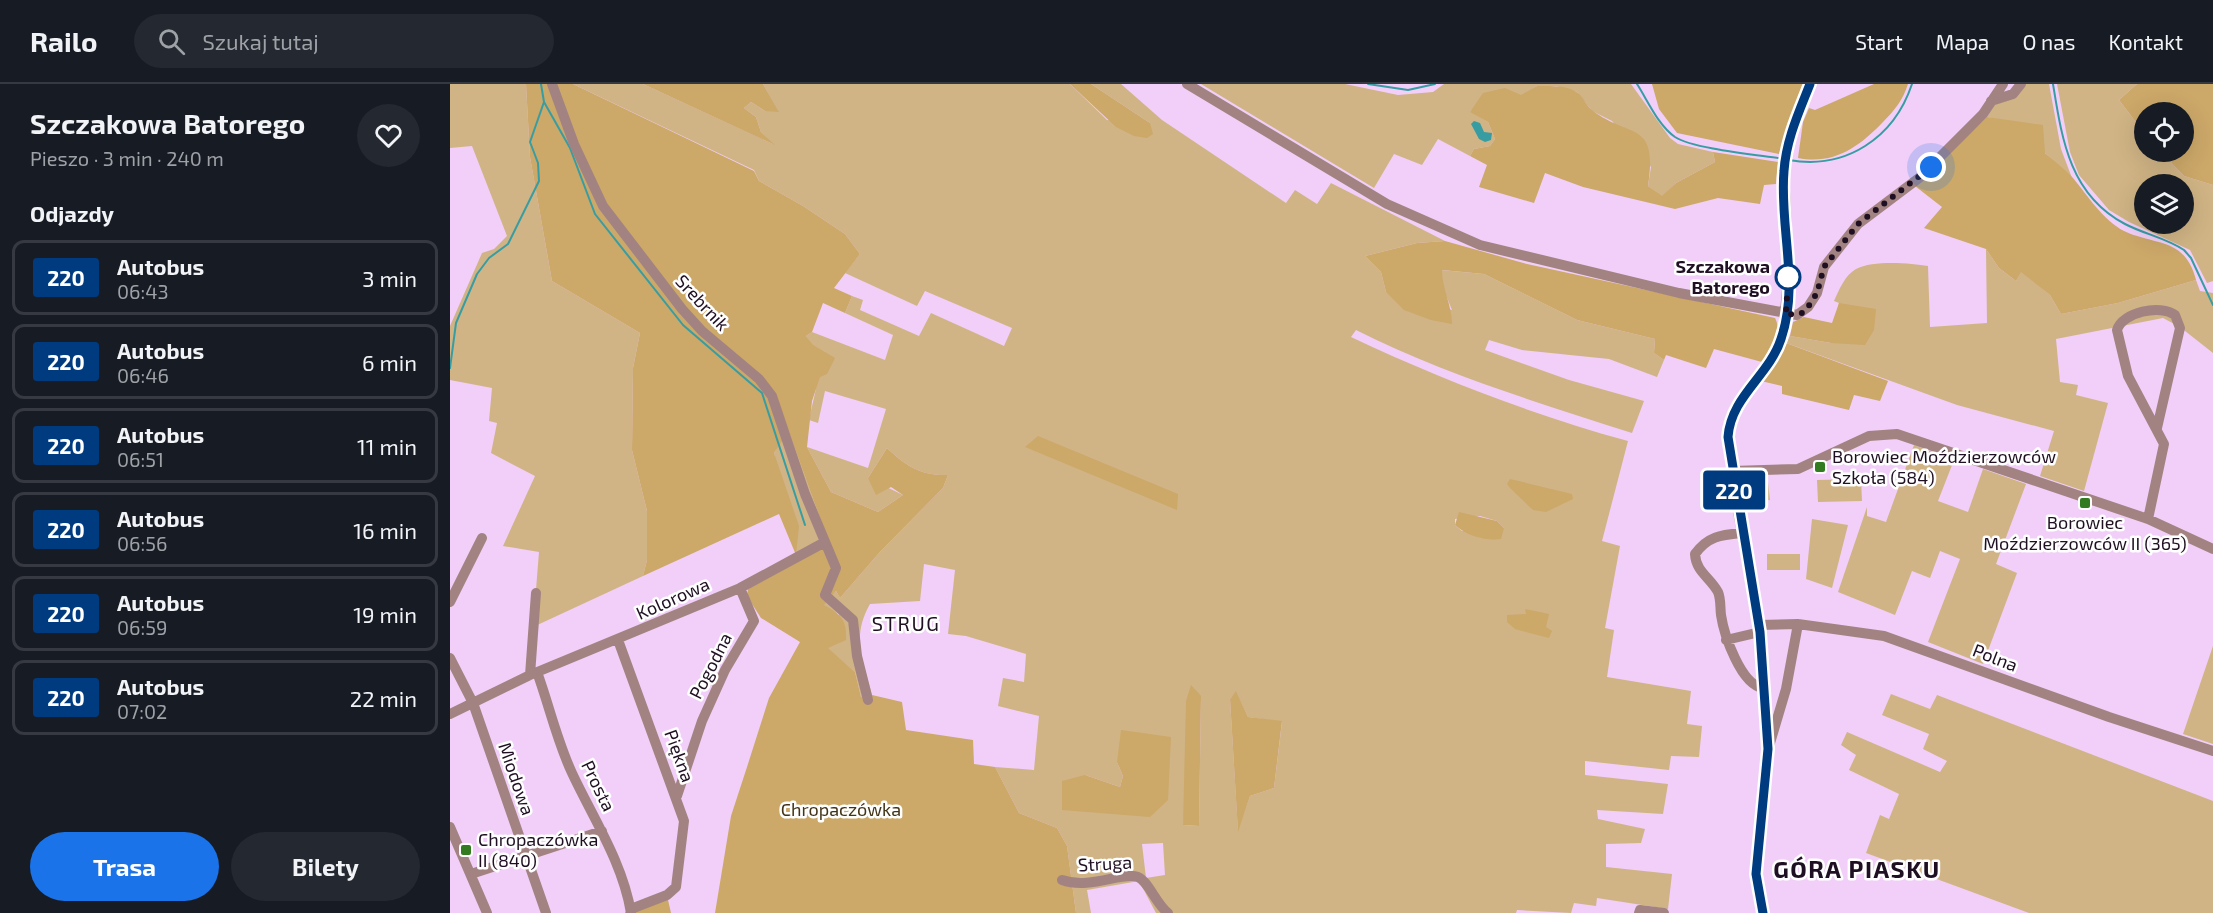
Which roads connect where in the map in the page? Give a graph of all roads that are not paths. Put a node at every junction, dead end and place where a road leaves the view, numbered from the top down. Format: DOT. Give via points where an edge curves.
graph roads {
  1 [pos="552,84"];
  2 [pos="1187,84"];
  3 [pos="1810,84"];
  4 [pos="2003,84"];
  5 [pos="2021,84"];
  6 [pos="1991,101"];
  7 [pos="1786,315"];
  8 [pos="2157,428"];
  9 [pos="1732,471"];
  10 [pos="2148,519"];
  11 [pos="1742,533"];
  12 [pos="482,538"];
  13 [pos="825,542"];
  14 [pos="2213,549"];
  15 [pos="740,588"];
  16 [pos="536,593"];
  17 [pos="450,602"];
  18 [pos="1798,624"];
  19 [pos="1759,628"];
  20 [pos="618,640"];
  21 [pos="1726,640"];
  22 [pos="450,658"];
  23 [pos="534,674"];
  24 [pos="1763,688"];
  25 [pos="867,700"];
  26 [pos="473,703"];
  27 [pos="450,714"];
  28 [pos="1768,749"];
  29 [pos="2213,751"];
  30 [pos="677,796"];
  31 [pos="450,826"];
  32 [pos="602,831"];
  33 [pos="525,857"];
  34 [pos="471,874"];
  35 [pos="1062,880"];
  36 [pos="631,911"];
  37 [pos="487,913"];
  38 [pos="546,913"];
  39 [pos="1168,913"];
  40 [pos="1639,913"];
  41 [pos="1664,913"];
  42 [pos="1763,913"];
  1 -- 13 [label="street, Srebrnik" via="603,206 682,309 759,379 772,396"];
  2 -- 7 [label="street" via="1387,204 1463,239 1515,256"];
  3 -- 7 [label="street" via="1784,171 1789,250"];
  4 -- 6 [label="street"];
  5 -- 6 [label="street" via="2013,94"];
  6 -- 7 [label="street" via="1983,114 1919,178 1858,224 1824,267 1817,293 1808,307 1802,313"];
  7 -- 9 [label="street" via="1776,349 1731,417 1728,437"];
  8 -- 8 [label="street" via="2180,328 2170,312 2153,310 2124,318 2118,330 2128,376"];
  8 -- 10 [label="street" via="2164,444"];
  9 -- 10 [label="street" via="1798,469 1869,436 1886,433 1918,440"];
  9 -- 11 [label="street"];
  10 -- 14 [label="street"];
  11 -- 19 [label="street"];
  11 -- 21 [label="street" via="1717,535 1695,554 1701,572 1720,598"];
  12 -- 17 [label="street"];
  13 -- 15 [label="street, Kolorowa"];
  13 -- 25 [label="street, Srebrnik" via="836,568 825,595 853,620"];
  15 -- 20 [label="street, Kolorowa"];
  15 -- 30 [label="street, Pogodna" via="754,621 706,711"];
  16 -- 23 [label="street"];
  18 -- 19 [label="street, Polna"];
  18 -- 28 [label="street" via="1786,689"];
  18 -- 29 [label="street, Polna" via="1865,631 1911,644"];
  19 -- 21 [label="street, Polna"];
  19 -- 24 [label="street"];
  20 -- 23 [label="street, Kolorowa"];
  20 -- 30 [label="street, Piękna"];
  21 -- 24 [label="street" via="1746,674 1757,687"];
  22 -- 26 [label="street, Miodowa"];
  23 -- 26 [label="street, Kolorowa"];
  23 -- 32 [label="street, Prosta" via="571,770"];
  24 -- 28 [label="street"];
  26 -- 27 [label="street, Kolorowa"];
  26 -- 33 [label="street, Miodowa"];
  28 -- 42 [label="street" via="1756,874"];
  30 -- 36 [label="street, Piękna" via="684,821 676,887"];
  31 -- 34 [label="street"];
  32 -- 33 [label="street"];
  32 -- 36 [label="street, Prosta"];
  33 -- 34 [label="street"];
  33 -- 38 [label="street, Miodowa"];
  34 -- 37 [label="street"];
  35 -- 39 [label="street, Struga" via="1085,885 1134,876 1143,881"];
  40 -- 41 [label="street"];
}
